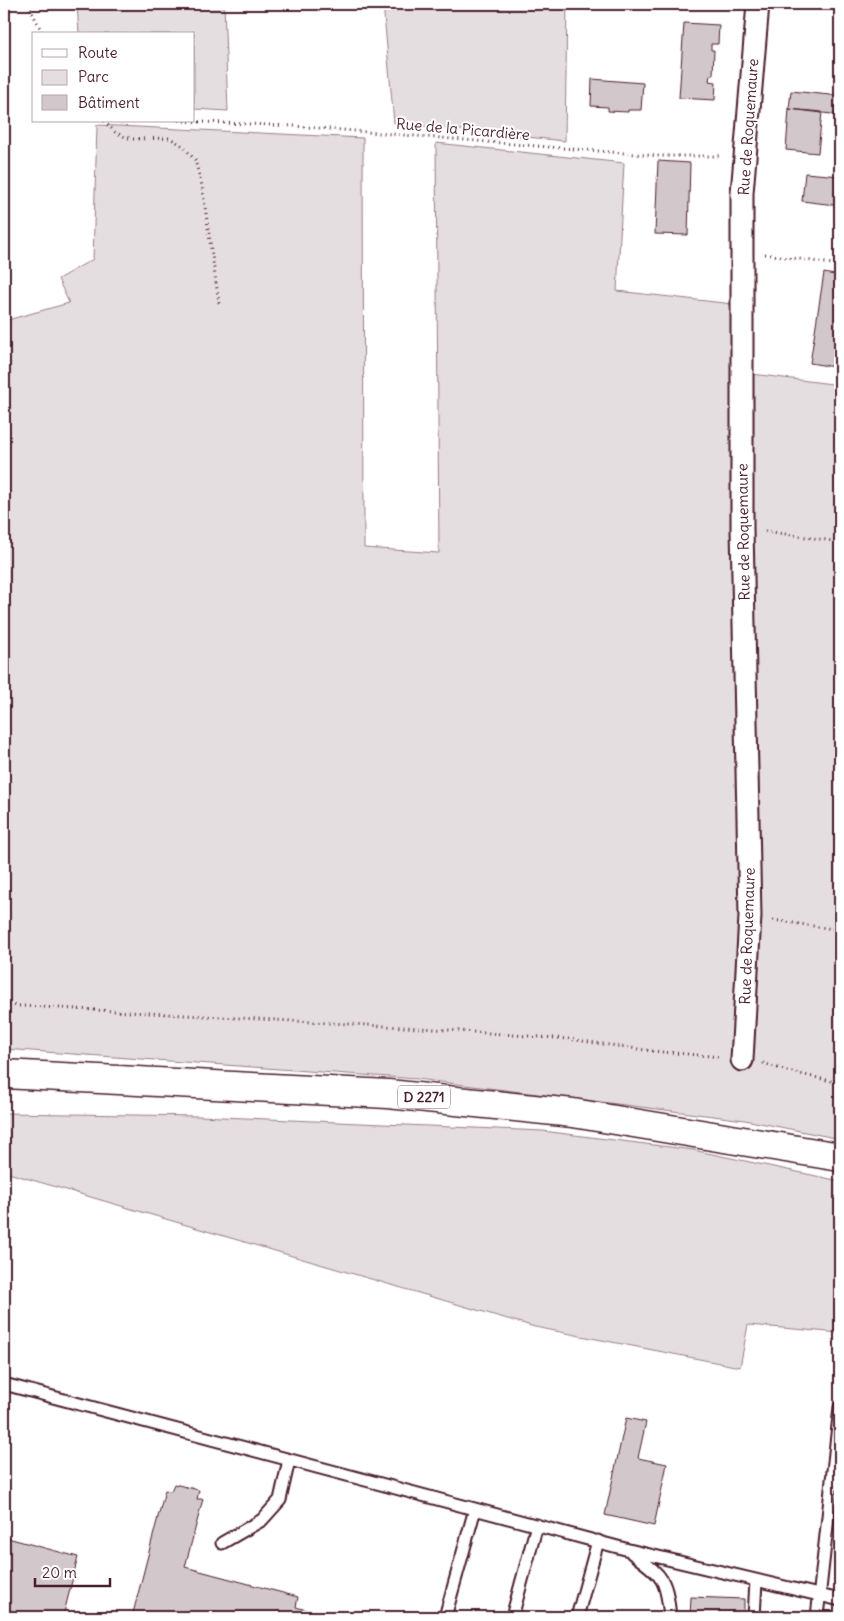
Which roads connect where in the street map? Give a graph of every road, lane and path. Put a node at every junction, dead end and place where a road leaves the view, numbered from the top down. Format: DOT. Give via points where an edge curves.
graph roads {
  1 [pos="28,4"];
  2 [pos="758,4"];
  3 [pos="42,32"];
  4 [pos="105,122"];
  5 [pos="195,122"];
  6 [pos="745,156"];
  7 [pos="742,251"];
  8 [pos="840,265"];
  9 [pos="219,303"];
  10 [pos="742,528"];
  11 [pos="840,542"];
  12 [pos="750,916"];
  13 [pos="840,930"];
  14 [pos="4,1004"];
  15 [pos="742,1060"];
  16 [pos="4,1074"];
  17 [pos="840,1083"];
  18 [pos="840,1157"];
  19 [pos="4,1384"];
  20 [pos="840,1408"];
  21 [pos="289,1460"];
  22 [pos="475,1509"];
  23 [pos="537,1525"];
  24 [pos="598,1541"];
  25 [pos="222,1543"];
  26 [pos="629,1550"];
  27 [pos="756,1581"];
  28 [pos="818,1594"];
  29 [pos="840,1600"];
  30 [pos="445,1617"];
  31 [pos="512,1617"];
  32 [pos="577,1617"];
  33 [pos="670,1617"];
  34 [pos="754,1617"];
  35 [pos="817,1617"];
  1 -- 3 [label="path"];
  2 -- 6 [label="street, Rue de Roquemaure"];
  4 -- 9 [label="path" via="125,138 170,138 183,146 195,160 202,186"];
  5 -- 6 [label="path, Rue de la Picardière" via="294,126 659,156"];
  6 -- 7 [label="street, Rue de Roquemaure"];
  7 -- 8 [label="path"];
  7 -- 10 [label="street, Rue de Roquemaure"];
  10 -- 11 [label="path"];
  10 -- 12 [label="street, Rue de Roquemaure"];
  12 -- 13 [label="path"];
  12 -- 15 [label="street, Rue de Roquemaure"];
  14 -- 15 [label="path" via="568,1039"];
  15 -- 17 [label="path" via="756,1059 787,1072"];
  16 -- 18 [label="highway, D 2271" via="388,1094 573,1113"];
  19 -- 21 [label="lane"];
  20 -- 28 [label="lane"];
  21 -- 22 [label="lane"];
  21 -- 25 [label="lane" via="280,1500 262,1520"];
  22 -- 23 [label="lane"];
  22 -- 30 [label="lane"];
  23 -- 24 [label="lane"];
  23 -- 31 [label="lane"];
  24 -- 26 [label="lane"];
  24 -- 32 [label="lane"];
  26 -- 27 [label="lane"];
  26 -- 33 [label="lane" via="661,1575 668,1592"];
  27 -- 28 [label="lane"];
  27 -- 34 [label="lane"];
  28 -- 29 [label="lane"];
  28 -- 35 [label="lane"];
}
